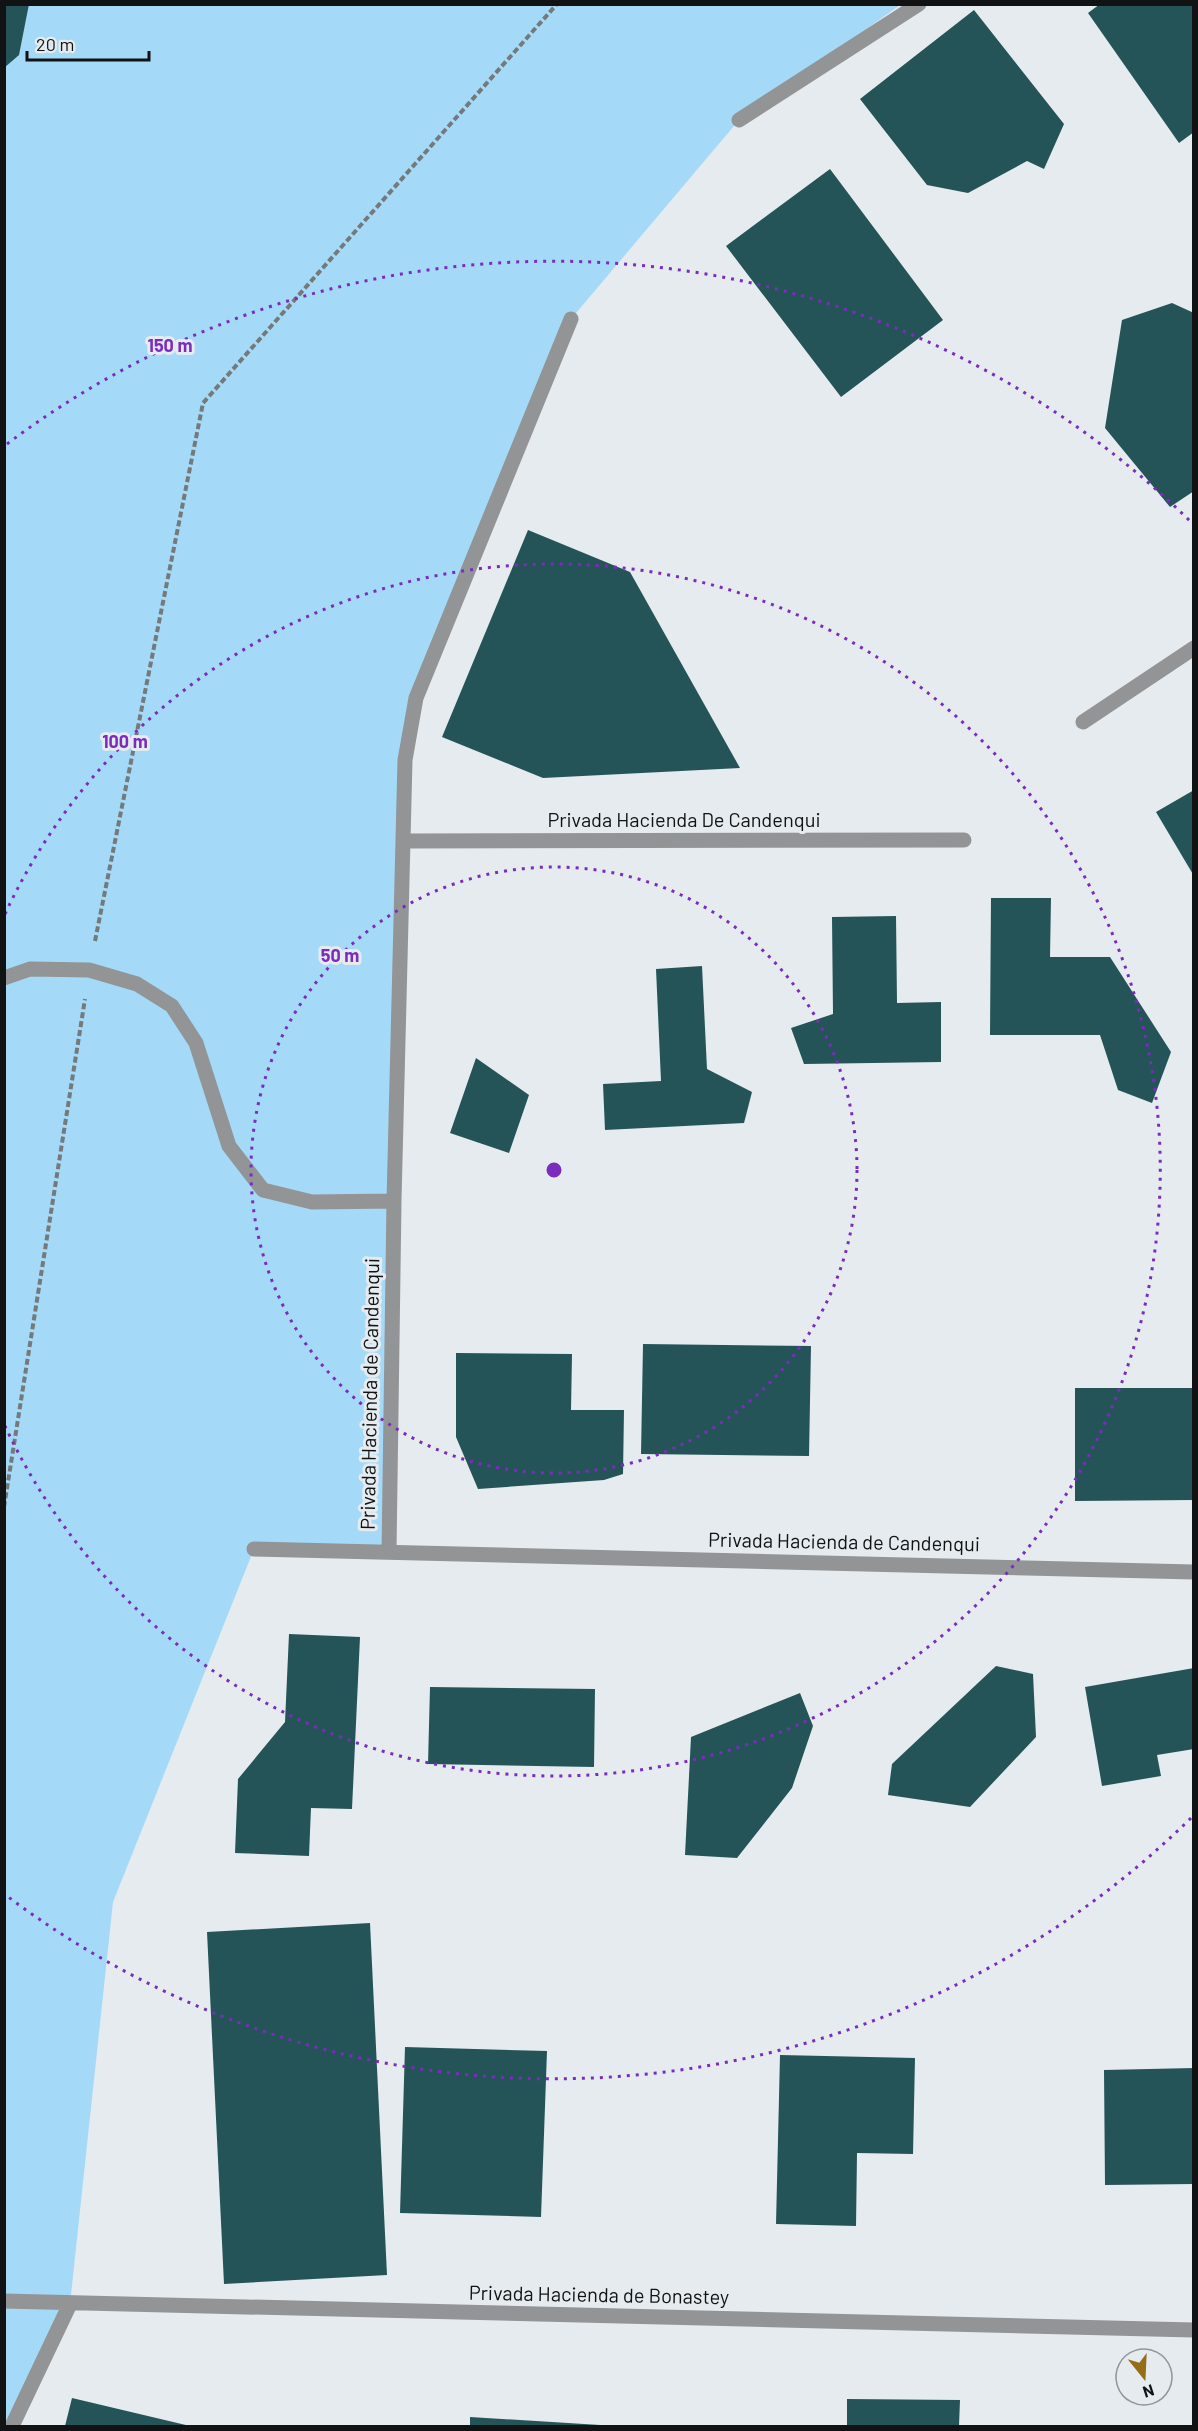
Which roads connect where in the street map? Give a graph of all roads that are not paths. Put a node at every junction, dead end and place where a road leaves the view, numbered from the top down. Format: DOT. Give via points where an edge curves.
graph roads {
  1 [pos="919,4"];
  2 [pos="739,120"];
  3 [pos="572,319"];
  4 [pos="1194,648"];
  5 [pos="1083,722"];
  6 [pos="964,840"];
  7 [pos="404,841"];
  8 [pos="4,978"];
  9 [pos="394,1201"];
  10 [pos="254,1549"];
  11 [pos="389,1552"];
  12 [pos="1194,1572"];
  13 [pos="4,2301"];
  14 [pos="70,2304"];
  15 [pos="1194,2330"];
  16 [pos="12,2427"];
  1 -- 2 [label="street"];
  3 -- 7 [label="street" via="416,698 405,760"];
  4 -- 5 [label="street"];
  6 -- 7 [label="street, Privada Hacienda De Candenqui"];
  7 -- 9 [label="street"];
  8 -- 9 [label="street" via="30,969 89,970 137,984 172,1006 196,1043 229,1146 263,1190 312,1202"];
  9 -- 11 [label="street, Privada Hacienda de Candenqui"];
  10 -- 11 [label="street"];
  11 -- 12 [label="street, Privada Hacienda de Candenqui"];
  13 -- 14 [label="street, Privada Hacienda de Bonastey"];
  14 -- 15 [label="street, Privada Hacienda de Bonastey"];
  14 -- 16 [label="street"];
}
